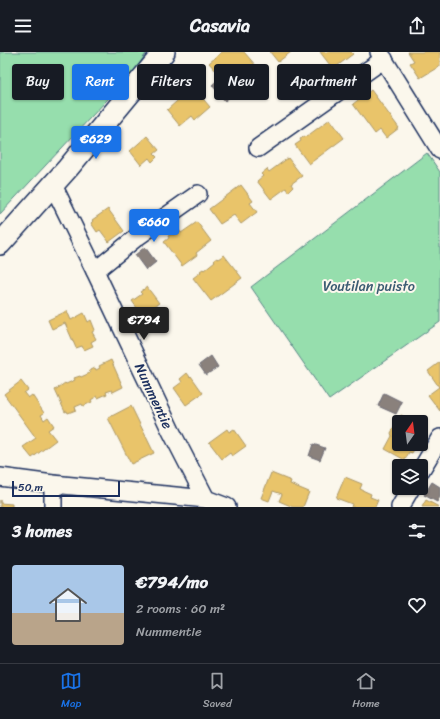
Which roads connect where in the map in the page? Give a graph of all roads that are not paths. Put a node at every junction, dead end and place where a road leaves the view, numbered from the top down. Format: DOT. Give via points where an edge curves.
graph roads {
  1 [pos="164,52"];
  2 [pos="382,56"];
  3 [pos="258,148"];
  4 [pos="440,150"];
  5 [pos="53,185"];
  6 [pos="198,194"];
  7 [pos="0,244"];
  8 [pos="95,271"];
  9 [pos="440,438"];
  10 [pos="428,459"];
  11 [pos="0,477"];
  12 [pos="53,484"];
  13 [pos="407,495"];
  14 [pos="206,499"];
  15 [pos="53,507"];
  16 [pos="227,507"];
  17 [pos="400,507"];
  1 -- 5 [label="street"];
  2 -- 3 [label="street"];
  2 -- 4 [label="street"];
  5 -- 7 [label="street"];
  5 -- 8 [label="street, Nummentie"];
  6 -- 8 [label="street" via="137,237"];
  8 -- 14 [label="street, Nummentie"];
  9 -- 10 [label="street"];
  11 -- 12 [label="street"];
  12 -- 14 [label="street"];
  12 -- 15 [label="street"];
  13 -- 17 [label="street"];
  14 -- 16 [label="street"];
}
